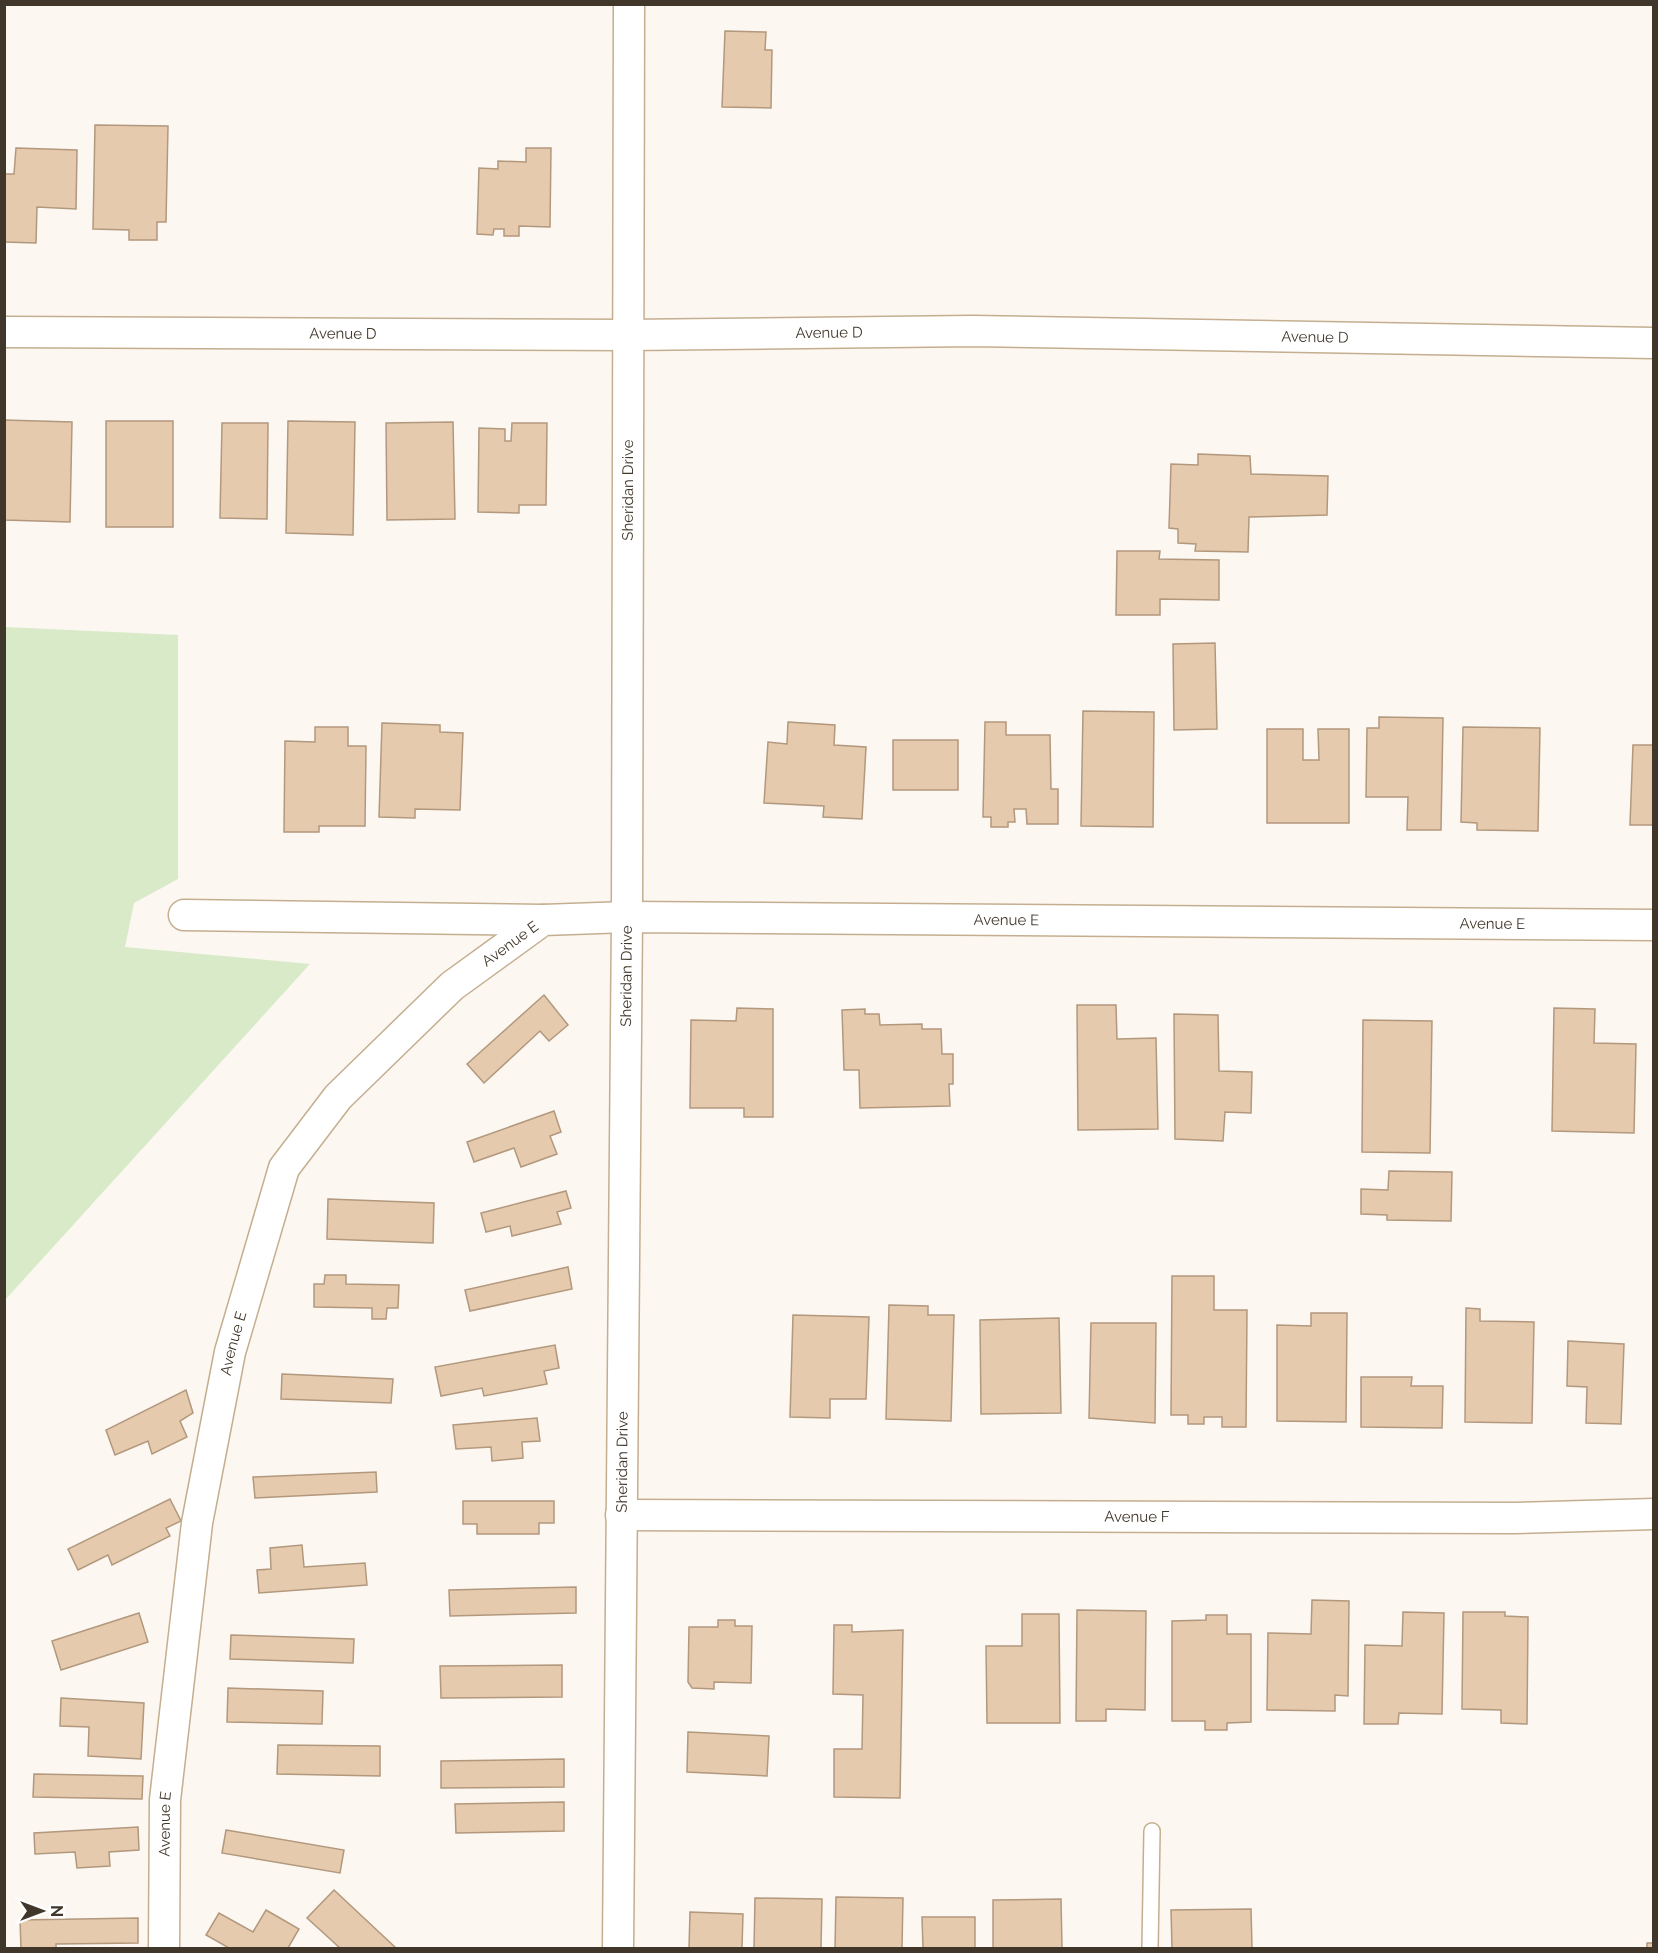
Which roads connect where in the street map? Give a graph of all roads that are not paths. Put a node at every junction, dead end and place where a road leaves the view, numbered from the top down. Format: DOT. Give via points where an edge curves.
graph roads {
  1 [pos="629,4"];
  2 [pos="4,332"];
  3 [pos="628,335"];
  4 [pos="1653,343"];
  5 [pos="184,915"];
  6 [pos="627,917"];
  7 [pos="543,920"];
  8 [pos="1653,925"];
  9 [pos="1653,1514"];
  10 [pos="621,1515"];
  11 [pos="1152,1831"];
  12 [pos="164,1948"];
  13 [pos="618,1948"];
  14 [pos="1150,1948"];
  1 -- 3 [label="street, Sheridan Drive"];
  2 -- 3 [label="street, Avenue D"];
  3 -- 4 [label="street, Avenue D" via="972,331"];
  3 -- 6 [label="street, Sheridan Drive"];
  5 -- 7 [label="street"];
  6 -- 7 [label="street, Avenue E"];
  6 -- 8 [label="street, Avenue E"];
  6 -- 10 [label="street, Sheridan Drive"];
  7 -- 12 [label="street, Avenue E" via="452,986 372,1061 338,1097 284,1168 230,1352 197,1524 165,1800"];
  9 -- 10 [label="street, Avenue F" via="1514,1518"];
  10 -- 13 [label="street, Sheridan Drive"];
  11 -- 14 [label="lane"];
}
